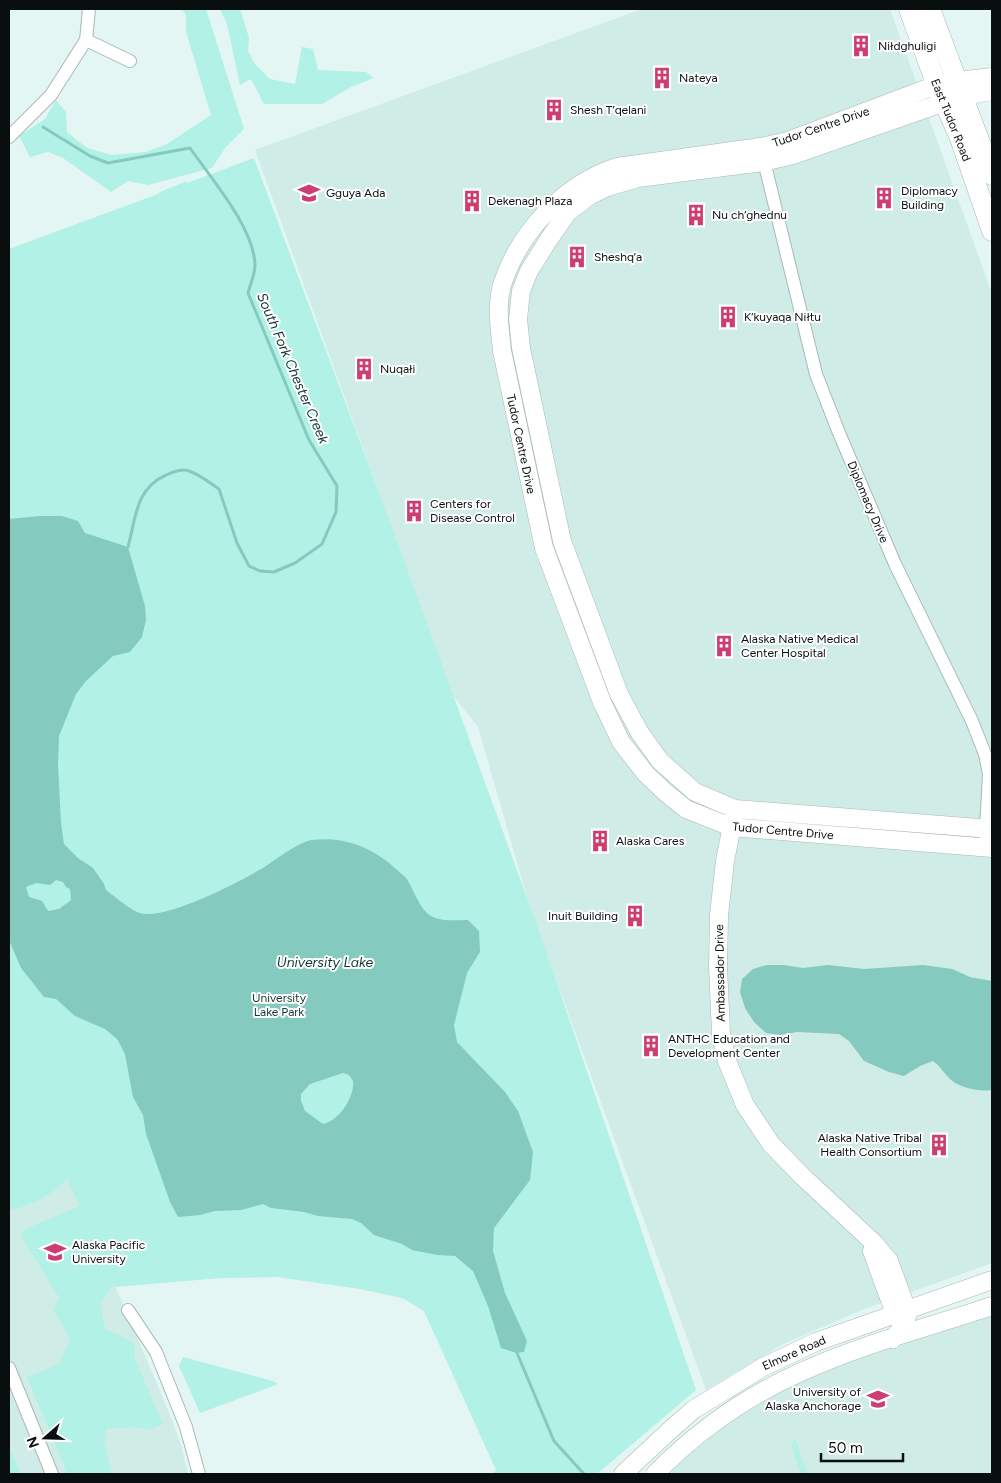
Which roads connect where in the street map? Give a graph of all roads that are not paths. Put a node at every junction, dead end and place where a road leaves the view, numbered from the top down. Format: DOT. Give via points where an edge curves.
graph roads {
  1 [pos="89,9"];
  2 [pos="909,9"];
  3 [pos="930,9"];
  4 [pos="86,40"];
  5 [pos="130,61"];
  6 [pos="992,77"];
  7 [pos="950,91"];
  8 [pos="992,91"];
  9 [pos="9,137"];
  10 [pos="762,155"];
  11 [pos="992,176"];
  12 [pos="992,231"];
  13 [pos="736,808"];
  14 [pos="731,827"];
  15 [pos="989,829"];
  16 [pos="988,848"];
  17 [pos="992,1280"];
  18 [pos="992,1306"];
  19 [pos="128,1310"];
  20 [pos="901,1312"];
  21 [pos="892,1339"];
  22 [pos="9,1368"];
  23 [pos="52,1474"];
  24 [pos="199,1474"];
  25 [pos="623,1474"];
  26 [pos="654,1474"];
  1 -- 4 [label="street"];
  2 -- 7 [label="main road, East Tudor Road"];
  3 -- 7 [label="main road, East Tudor Road"];
  4 -- 5 [label="street"];
  4 -- 9 [label="street" via="51,95"];
  6 -- 7 [label="street, Tudor Centre Drive"];
  7 -- 8 [label="street, Tudor Centre Drive"];
  7 -- 10 [label="street, Tudor Centre Drive" via="793,155"];
  7 -- 11 [label="main road, East Tudor Road"];
  7 -- 12 [label="main road, East Tudor Road" via="960,138"];
  10 -- 13 [label="street, Tudor Centre Drive" via="638,178 589,196 568,212 530,268 521,292 518,319 521,348 562,541 619,694 660,761 695,792"];
  10 -- 14 [label="street, Tudor Centre Drive" via="617,168 584,181 557,202 534,227 513,260 502,287 499,319 502,351 544,548 602,702 621,742 646,774 686,809"];
  10 -- 15 [label="street, Diplomacy Drive" via="816,374 895,564 985,754 989,774"];
  13 -- 14 [label="street, Ambassador Drive"];
  13 -- 15 [label="street, Tudor Centre Drive"];
  14 -- 16 [label="street, Tudor Centre Drive"];
  14 -- 20 [label="street, Ambassador Drive" via="719,915 718,967 721,1033 727,1061 745,1105 767,1140 889,1261"];
  15 -- 16 [label="street, Diplomacy Drive"];
  17 -- 20 [label="street, Elmore Road"];
  18 -- 21 [label="street, Elmore Road"];
  19 -- 24 [label="street" via="156,1352 186,1427"];
  20 -- 21 [label="street" via="907,1315 904,1324"];
  20 -- 25 [label="street, Elmore Road" via="806,1346 749,1374 687,1415"];
  21 -- 26 [label="street, Elmore Road" via="809,1368 760,1393 708,1428"];
  22 -- 23 [label="street"];
}
